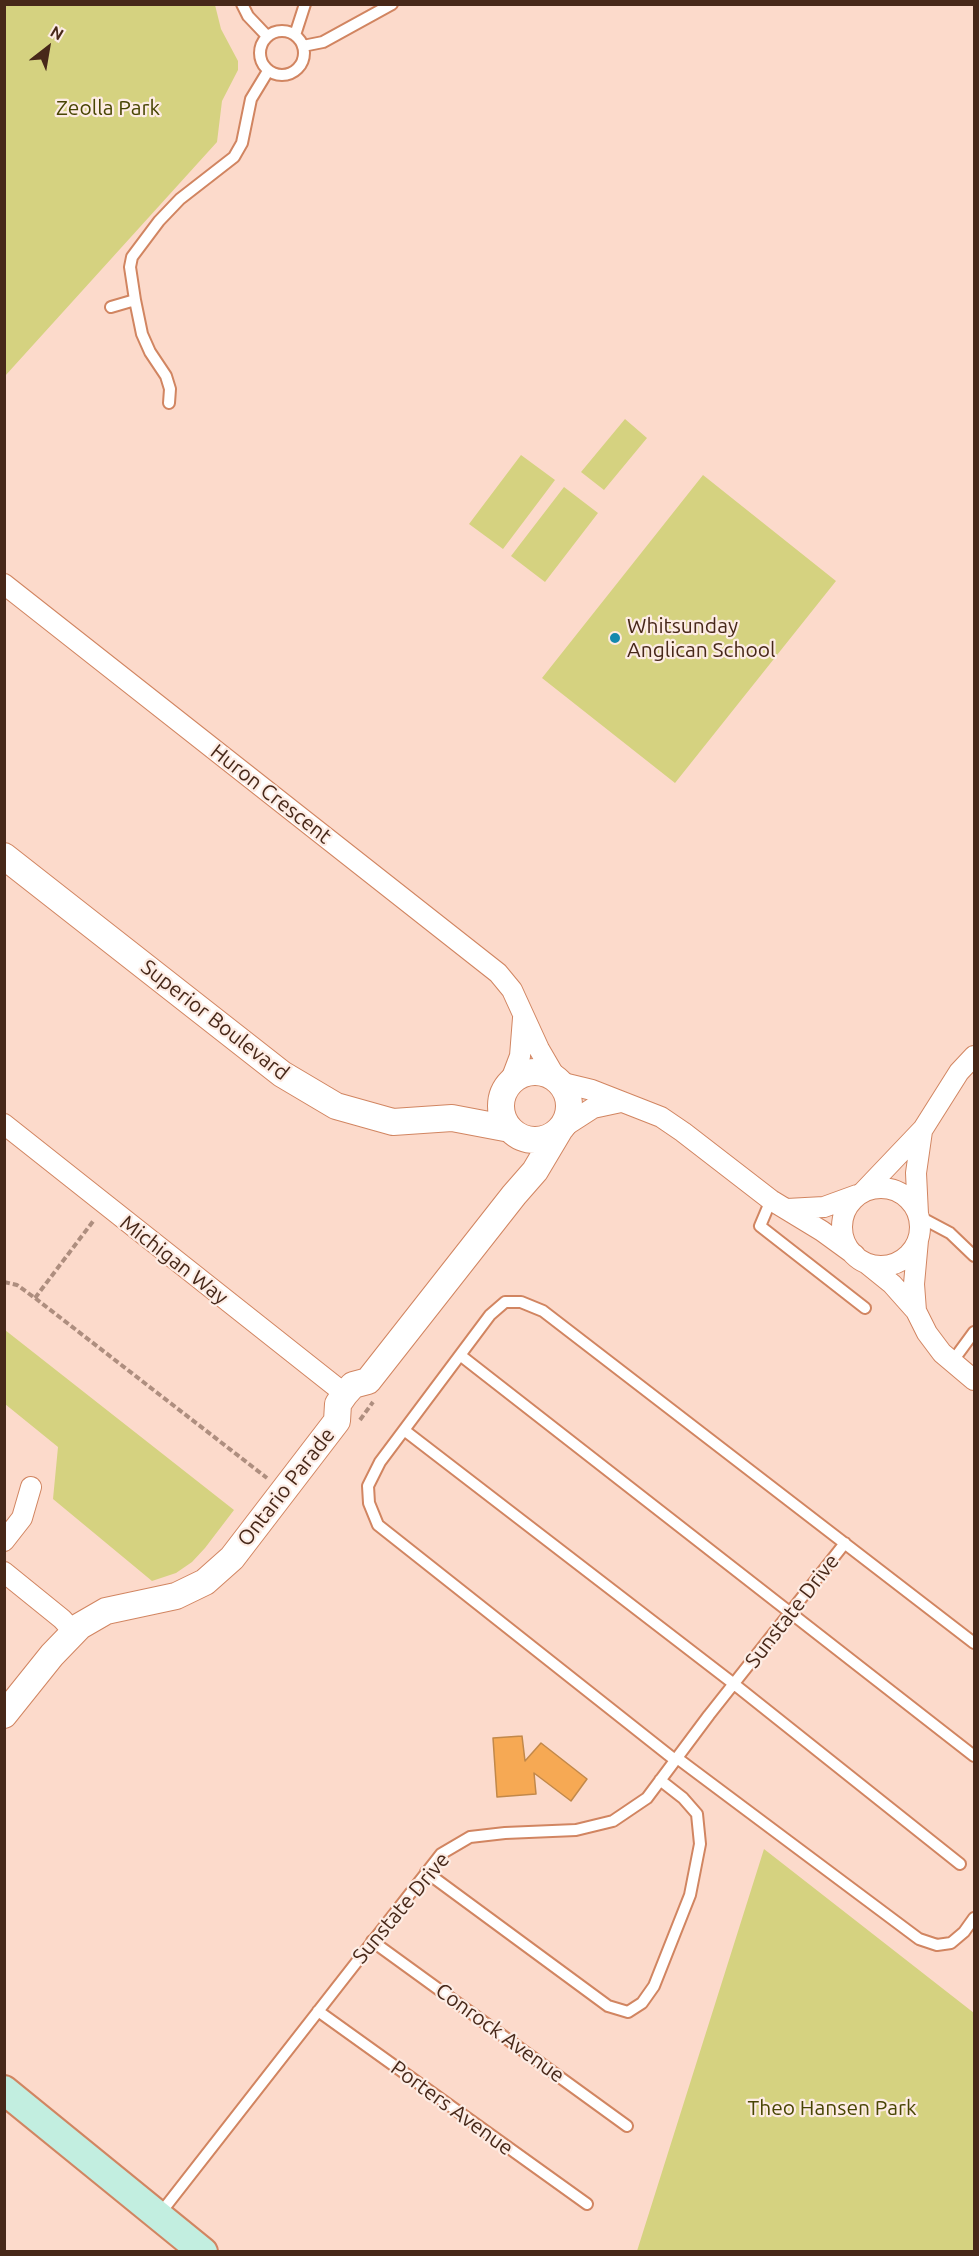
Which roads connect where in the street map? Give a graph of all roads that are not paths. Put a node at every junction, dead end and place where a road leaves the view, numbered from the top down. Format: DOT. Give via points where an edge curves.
graph roads {
  1 [pos="242,4"];
  2 [pos="305,4"];
  3 [pos="392,4"];
  4 [pos="295,34"];
  5 [pos="267,36"];
  6 [pos="303,46"];
  7 [pos="268,71"];
  8 [pos="135,300"];
  9 [pos="111,307"];
  10 [pos="169,403"];
  11 [pos="4,584"];
  12 [pos="4,856"];
  13 [pos="523,1015"];
  14 [pos="975,1056"];
  15 [pos="558,1081"];
  16 [pos="509,1085"];
  17 [pos="621,1102"];
  18 [pos="452,1118"];
  19 [pos="4,1124"];
  20 [pos="561,1128"];
  21 [pos="922,1129"];
  22 [pos="512,1131"];
  23 [pos="860,1194"];
  24 [pos="514,1195"];
  25 [pos="779,1205"];
  26 [pos="918,1215"];
  27 [pos="918,1238"];
  28 [pos="975,1256"];
  29 [pos="858,1258"];
  30 [pos="866,1308"];
  31 [pos="916,1311"];
  32 [pos="975,1332"];
  33 [pos="460,1355"];
  34 [pos="952,1362"];
  35 [pos="975,1380"];
  36 [pos="345,1394"];
  37 [pos="404,1430"];
  38 [pos="31,1487"];
  39 [pos="4,1541"];
  40 [pos="845,1543"];
  41 [pos="4,1572"];
  42 [pos="790,1613"];
  43 [pos="74,1632"];
  44 [pos="975,1643"];
  45 [pos="734,1684"];
  46 [pos="4,1715"];
  47 [pos="975,1756"];
  48 [pos="676,1759"];
  49 [pos="660,1780"];
  50 [pos="960,1864"];
  51 [pos="426,1872"];
  52 [pos="975,1918"];
  53 [pos="372,1941"];
  54 [pos="318,2011"];
  55 [pos="4,2090"];
  56 [pos="627,2126"];
  57 [pos="587,2204"];
  58 [pos="158,2215"];
  59 [pos="203,2252"];
  1 -- 5 [label="lane"];
  2 -- 4 [label="lane"];
  3 -- 6 [label="lane" via="322,42"];
  4 -- 5 [label="lane" via="282,31"];
  4 -- 6 [label="lane"];
  5 -- 7 [label="lane" via="260,56"];
  6 -- 7 [label="lane" via="304,61 293,73 278,75"];
  7 -- 8 [label="lane" via="251,99 242,143 234,157 180,199 137,248 130,267"];
  8 -- 9 [label="lane"];
  8 -- 10 [label="lane" via="142,334 166,376"];
  11 -- 13 [label="street, Huron Crescent" via="498,972 512,990"];
  12 -- 18 [label="street, Superior Boulevard" via="282,1074 336,1106 393,1122"];
  13 -- 15 [label="street, Huron Crescent"];
  13 -- 16 [label="street, Huron Crescent" via="520,1056"];
  14 -- 21 [label="street" via="958,1072"];
  15 -- 16 [label="street" via="533,1072"];
  15 -- 17 [label="street"];
  15 -- 20 [label="street" via="567,1093 569,1107"];
  16 -- 18 [label="street, Superior Boulevard" via="484,1103"];
  16 -- 22 [label="street" via="502,1110"];
  17 -- 20 [label="street" via="593,1108"];
  17 -- 25 [label="street" via="672,1124"];
  18 -- 22 [label="street, Superior Boulevard"];
  19 -- 36 [label="street, Michigan Way"];
  20 -- 22 [label="street" via="550,1137 536,1140 522,1138"];
  20 -- 24 [label="street" via="540,1164"];
  21 -- 23 [label="street"];
  21 -- 26 [label="street" via="916,1167"];
  22 -- 24 [label="street" via="522,1161"];
  23 -- 25 [label="street" via="816,1208"];
  23 -- 26 [label="street" via="882,1188 897,1192 910,1201"];
  23 -- 29 [label="street" via="848,1205 842,1220 845,1243"];
  24 -- 36 [label="street" via="368,1381 353,1385"];
  25 -- 29 [label="street"];
  25 -- 30 [label="lane" via="760,1226"];
  26 -- 27 [label="street"];
  26 -- 28 [label="lane" via="950,1233"];
  27 -- 29 [label="street" via="905,1257 891,1264 876,1265"];
  27 -- 31 [label="street" via="913,1296"];
  29 -- 31 [label="street" via="892,1284"];
  31 -- 34 [label="street" via="933,1342"];
  32 -- 34 [label="lane"];
  33 -- 37 [label="lane"];
  33 -- 40 [label="lane" via="490,1315 505,1302 521,1302 543,1311"];
  33 -- 42 [label="lane"];
  34 -- 35 [label="street"];
  36 -- 43 [label="street, Ontario Parade" via="338,1404 337,1421 232,1558 205,1582 176,1596 106,1611"];
  37 -- 45 [label="lane"];
  37 -- 48 [label="lane" via="368,1486 369,1503 378,1525"];
  38 -- 39 [label="street" via="22,1518"];
  40 -- 42 [label="lane, Sunstate Drive"];
  40 -- 44 [label="lane"];
  41 -- 43 [label="street"];
  42 -- 45 [label="lane, Sunstate Drive"];
  42 -- 47 [label="lane"];
  43 -- 46 [label="street, Ontario Parade"];
  45 -- 48 [label="lane, Sunstate Drive"];
  45 -- 50 [label="lane"];
  48 -- 49 [label="lane, Sunstate Drive"];
  48 -- 52 [label="lane" via="919,1939 951,1943"];
  49 -- 51 [label="lane, Sunstate Drive" via="647,1798 613,1821 576,1830 470,1837 441,1854"];
  49 -- 51 [label="lane" via="697,1814 700,1844 690,1895 654,1986 642,2003 628,2012 608,2006"];
  51 -- 53 [label="lane, Sunstate Drive"];
  53 -- 54 [label="lane, Sunstate Drive"];
  53 -- 56 [label="lane, Conrock Avenue"];
  54 -- 57 [label="lane, Porters Avenue"];
  54 -- 58 [label="lane, Sunstate Drive"];
  55 -- 58 [label="main road"];
  58 -- 59 [label="main road"];
}
